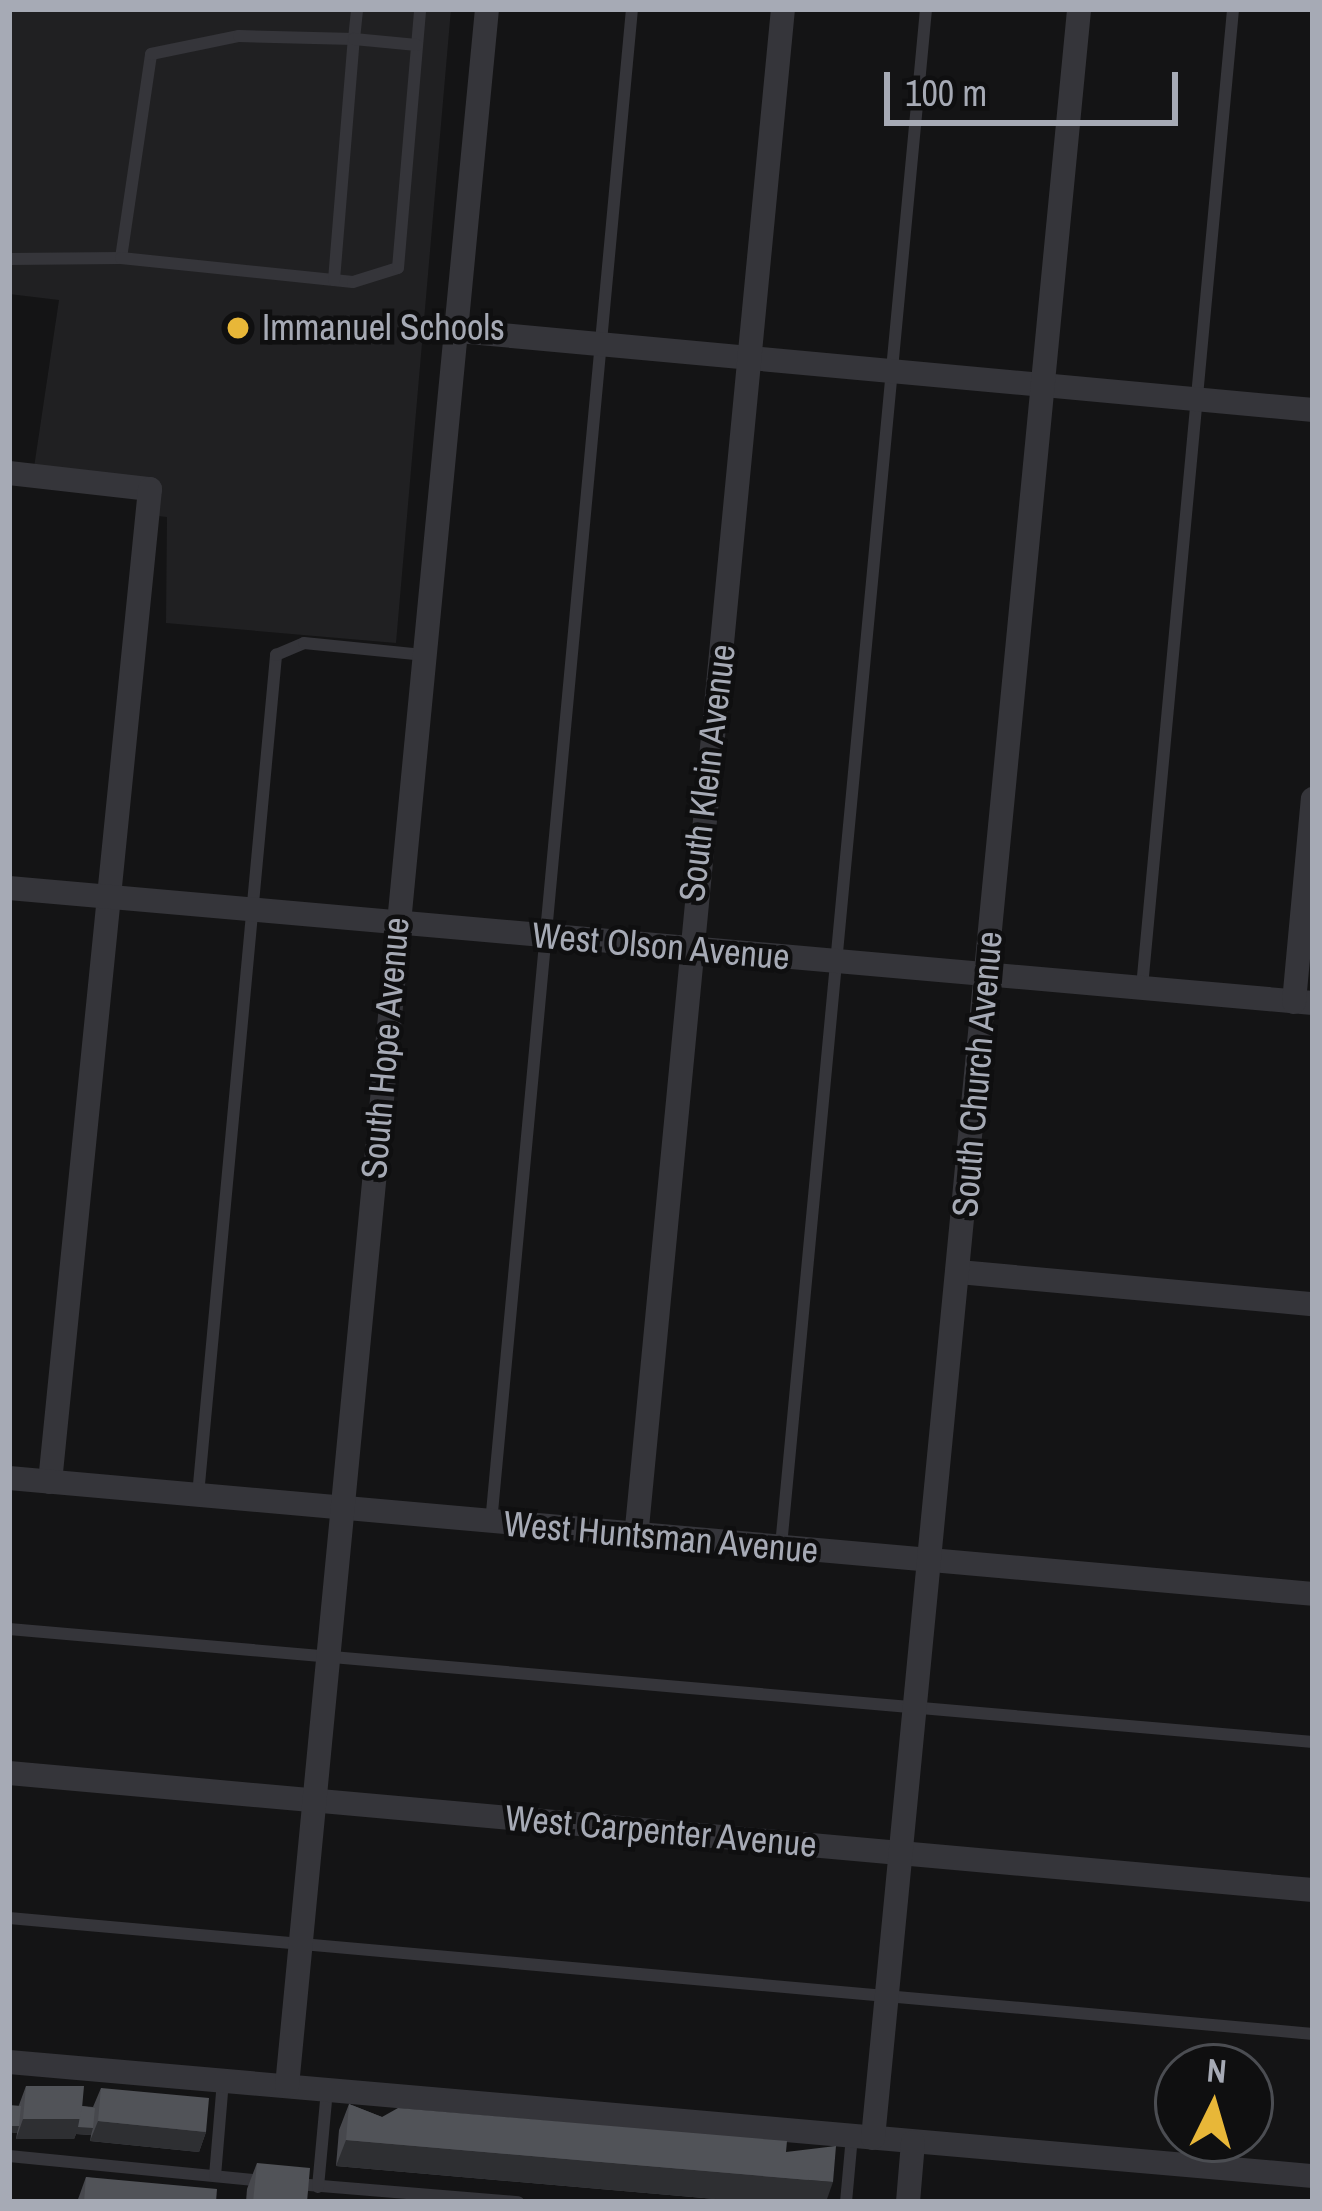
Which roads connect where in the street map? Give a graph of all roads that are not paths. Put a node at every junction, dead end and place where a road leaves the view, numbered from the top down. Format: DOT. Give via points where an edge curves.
graph roads {
  1 [pos="357,9"];
  2 [pos="420,9"];
  3 [pos="487,9"];
  4 [pos="632,9"];
  5 [pos="783,9"];
  6 [pos="926,9"];
  7 [pos="1079,9"];
  8 [pos="1233,9"];
  9 [pos="354,39"];
  10 [pos="417,44"];
  11 [pos="121,258"];
  12 [pos="9,260"];
  13 [pos="334,280"];
  14 [pos="458,331"];
  15 [pos="600,347"];
  16 [pos="757,366"];
  17 [pos="885,375"];
  18 [pos="1048,387"];
  19 [pos="1193,399"];
  20 [pos="1313,410"];
  21 [pos="9,473"];
  22 [pos="424,655"];
  23 [pos="1313,799"];
  24 [pos="9,888"];
  25 [pos="106,896"];
  26 [pos="250,909"];
  27 [pos="397,923"];
  28 [pos="545,936"];
  29 [pos="686,948"];
  30 [pos="836,962"];
  31 [pos="986,974"];
  32 [pos="1142,988"];
  33 [pos="1304,1003"];
  34 [pos="958,1272"];
  35 [pos="1313,1304"];
  36 [pos="9,1478"];
  37 [pos="50,1482"];
  38 [pos="198,1495"];
  39 [pos="341,1508"];
  40 [pos="491,1523"];
  41 [pos="636,1538"];
  42 [pos="781,1546"];
  43 [pos="928,1560"];
  44 [pos="1313,1594"];
  45 [pos="9,1629"];
  46 [pos="325,1658"];
  47 [pos="914,1707"];
  48 [pos="1313,1742"];
  49 [pos="9,1773"];
  50 [pos="311,1800"];
  51 [pos="899,1852"];
  52 [pos="1313,1889"];
  53 [pos="9,1918"];
  54 [pos="299,1945"];
  55 [pos="885,1996"];
  56 [pos="1313,2034"];
  57 [pos="9,2062"];
  58 [pos="224,2081"];
  59 [pos="287,2086"];
  60 [pos="327,2090"];
  61 [pos="862,2137"];
  62 [pos="913,2142"];
  63 [pos="9,2156"];
  64 [pos="215,2176"];
  65 [pos="1313,2176"];
  66 [pos="318,2187"];
  67 [pos="518,2202"];
  68 [pos="846,2202"];
  69 [pos="908,2202"];
  1 -- 9 [label="lane"];
  2 -- 10 [label="lane"];
  3 -- 14 [label="street, South Hope Avenue"];
  4 -- 15 [label="lane"];
  5 -- 16 [label="street, South Klein Avenue"];
  6 -- 17 [label="lane"];
  7 -- 18 [label="street, South Church Avenue"];
  8 -- 19 [label="lane"];
  9 -- 10 [label="lane"];
  9 -- 11 [label="lane" via="239,37 151,54"];
  9 -- 13 [label="lane"];
  10 -- 13 [label="lane" via="398,268"];
  11 -- 12 [label="lane"];
  11 -- 13 [label="lane"];
  14 -- 15 [label="street"];
  14 -- 22 [label="street, South Hope Avenue"];
  15 -- 16 [label="street"];
  15 -- 28 [label="lane"];
  16 -- 17 [label="street"];
  16 -- 29 [label="street, South Klein Avenue"];
  17 -- 18 [label="street"];
  17 -- 30 [label="lane"];
  18 -- 19 [label="street"];
  18 -- 31 [label="street, South Church Avenue"];
  19 -- 20 [label="street"];
  19 -- 32 [label="lane"];
  21 -- 25 [label="street" via="150,489"];
  22 -- 26 [label="lane" via="304,643 276,655"];
  22 -- 27 [label="street, South Hope Avenue"];
  23 -- 33 [label="street"];
  24 -- 25 [label="street, West Olson Avenue"];
  25 -- 26 [label="street, West Olson Avenue"];
  25 -- 37 [label="street"];
  26 -- 27 [label="street, West Olson Avenue"];
  26 -- 38 [label="lane"];
  27 -- 28 [label="street, West Olson Avenue"];
  27 -- 39 [label="street, South Hope Avenue"];
  28 -- 29 [label="street, West Olson Avenue"];
  28 -- 40 [label="lane"];
  29 -- 30 [label="street, West Olson Avenue"];
  29 -- 41 [label="street, South Klein Avenue"];
  30 -- 31 [label="street, West Olson Avenue"];
  30 -- 42 [label="lane"];
  31 -- 32 [label="street, West Olson Avenue"];
  31 -- 34 [label="street, South Church Avenue"];
  32 -- 33 [label="street, West Olson Avenue"];
  34 -- 35 [label="street"];
  34 -- 43 [label="street, South Church Avenue"];
  36 -- 37 [label="street, West Huntsman Avenue"];
  37 -- 38 [label="street, West Huntsman Avenue"];
  38 -- 39 [label="street, West Huntsman Avenue"];
  39 -- 40 [label="street, West Huntsman Avenue"];
  39 -- 46 [label="street, South Hope Avenue"];
  40 -- 41 [label="street, West Huntsman Avenue"];
  41 -- 42 [label="street, West Huntsman Avenue"];
  42 -- 43 [label="street, West Huntsman Avenue"];
  43 -- 44 [label="street, West Huntsman Avenue"];
  43 -- 47 [label="street, South Church Avenue"];
  45 -- 46 [label="lane"];
  46 -- 47 [label="lane"];
  46 -- 50 [label="street, South Hope Avenue"];
  47 -- 48 [label="lane"];
  47 -- 51 [label="street, South Church Avenue"];
  49 -- 50 [label="street, West Carpenter Avenue"];
  50 -- 51 [label="street, West Carpenter Avenue"];
  50 -- 54 [label="street, South Hope Avenue"];
  51 -- 52 [label="street, West Carpenter Avenue"];
  51 -- 55 [label="street, South Church Avenue"];
  53 -- 54 [label="lane"];
  54 -- 55 [label="lane"];
  54 -- 59 [label="street, South Hope Avenue"];
  55 -- 56 [label="lane"];
  55 -- 61 [label="street, South Church Avenue"];
  57 -- 58 [label="street"];
  58 -- 59 [label="street"];
  58 -- 64 [label="lane"];
  59 -- 60 [label="street"];
  60 -- 61 [label="street"];
  60 -- 66 [label="lane"];
  61 -- 62 [label="street"];
  61 -- 68 [label="lane"];
  62 -- 65 [label="street"];
  62 -- 69 [label="street"];
  63 -- 64 [label="lane"];
  64 -- 66 [label="lane"];
  66 -- 67 [label="lane"];
}
